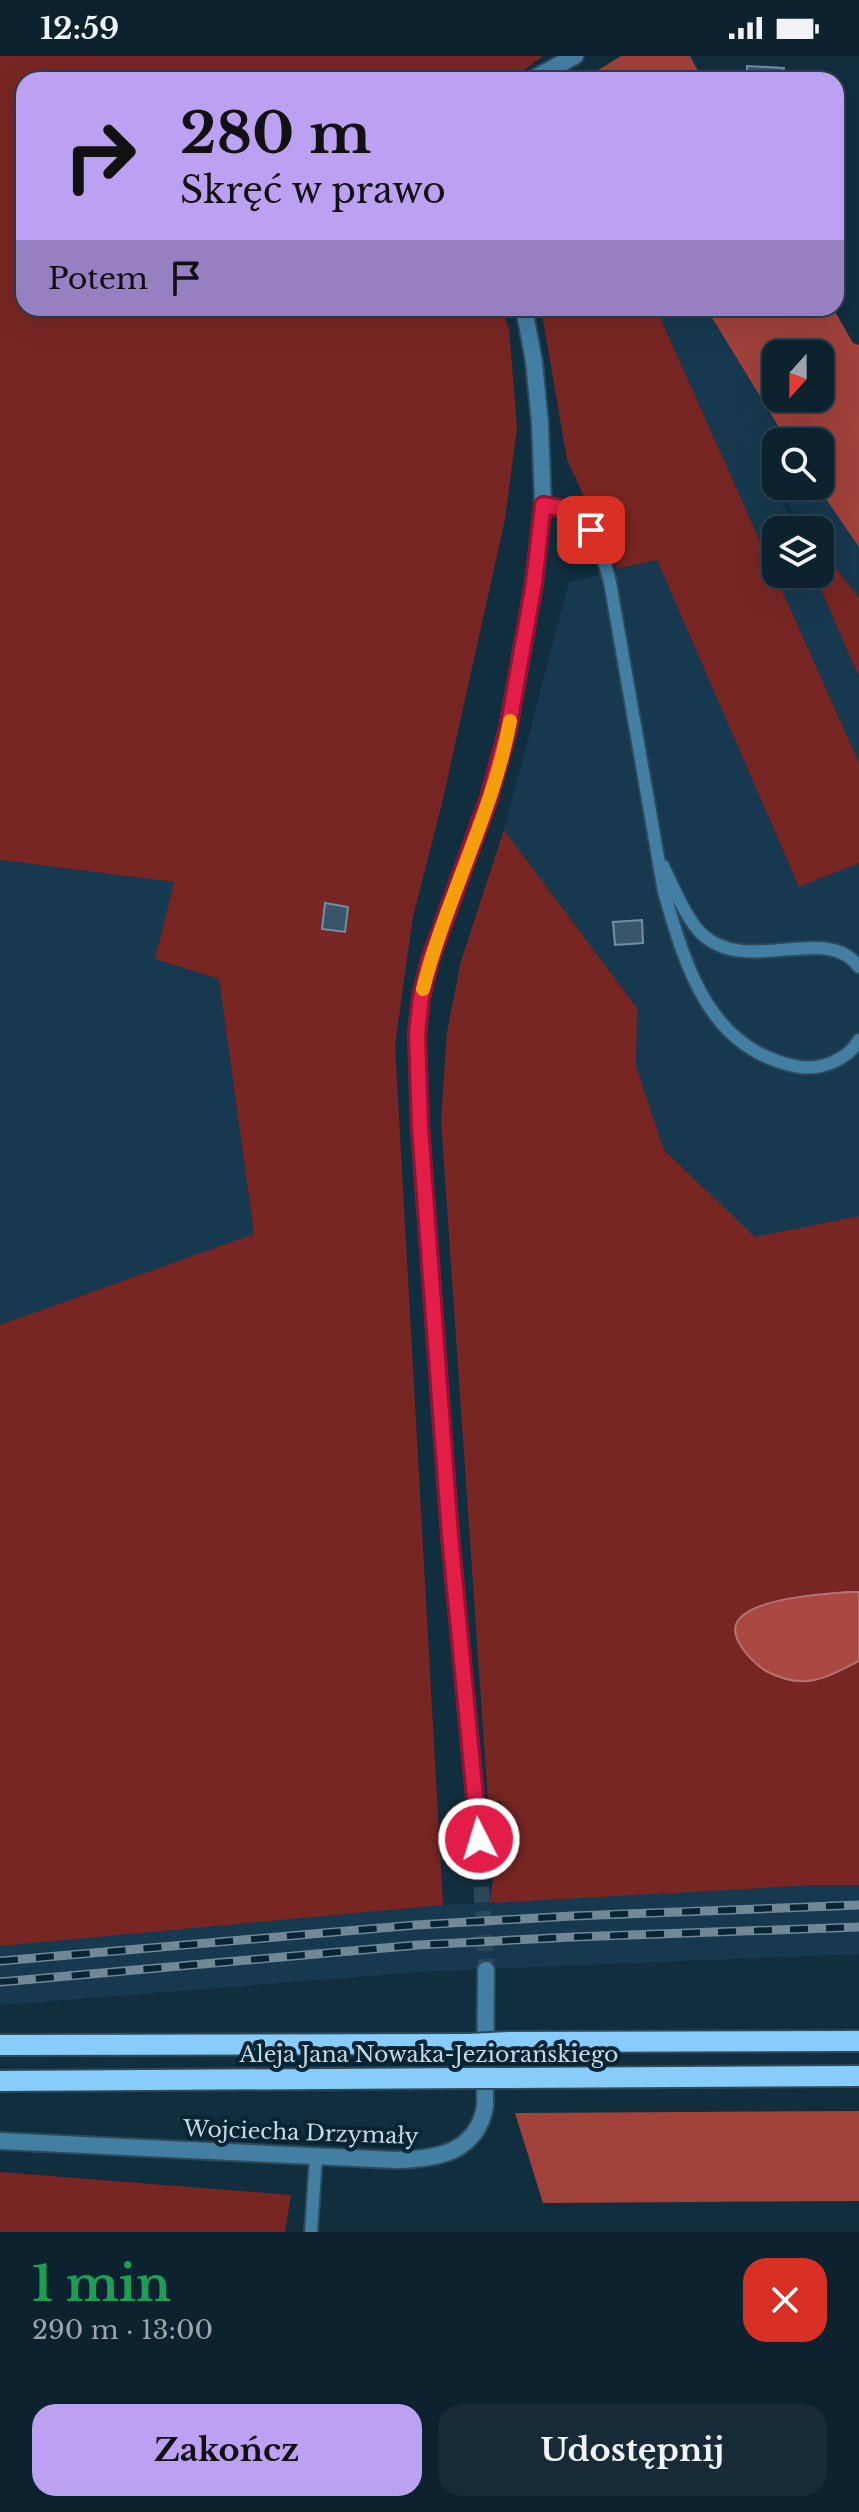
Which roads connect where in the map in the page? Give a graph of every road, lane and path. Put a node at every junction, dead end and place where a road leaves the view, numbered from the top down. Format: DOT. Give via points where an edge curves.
graph roads {
  1 [pos="575,56"];
  2 [pos="546,72"];
  3 [pos="525,316"];
  4 [pos="543,505"];
  5 [pos="655,849"];
  6 [pos="859,967"];
  7 [pos="859,1040"];
  8 [pos="479,1839"];
  9 [pos="486,1970"];
  10 [pos="859,2041"];
  11 [pos="0,2045"];
  12 [pos="859,2076"];
  13 [pos="0,2081"];
  14 [pos="0,2141"];
  15 [pos="316,2157"];
  16 [pos="311,2232"];
  1 -- 2 [label="street"];
  3 -- 4 [label="street" via="540,423"];
  4 -- 5 [label="lane" via="577,515 601,550"];
  4 -- 8 [label="street" via="508,729 489,798 430,960 417,1034 450,1535"];
  5 -- 6 [label="lane" via="680,903 703,935 731,951 833,949"];
  5 -- 7 [label="lane" via="677,938 713,1015 733,1036 768,1058 809,1068 834,1063"];
  9 -- 15 [label="street, Wojciecha Drzymały" via="485,2107 473,2137 458,2148 418,2159"];
  10 -- 11 [label="main road, Aleja Jana Nowaka-Jeziorańskiego, bridge"];
  12 -- 13 [label="main road, Aleja Jana Nowaka-Jeziorańskiego, bridge"];
  14 -- 15 [label="street, Wojciecha Drzymały"];
  15 -- 16 [label="lane"];
}
